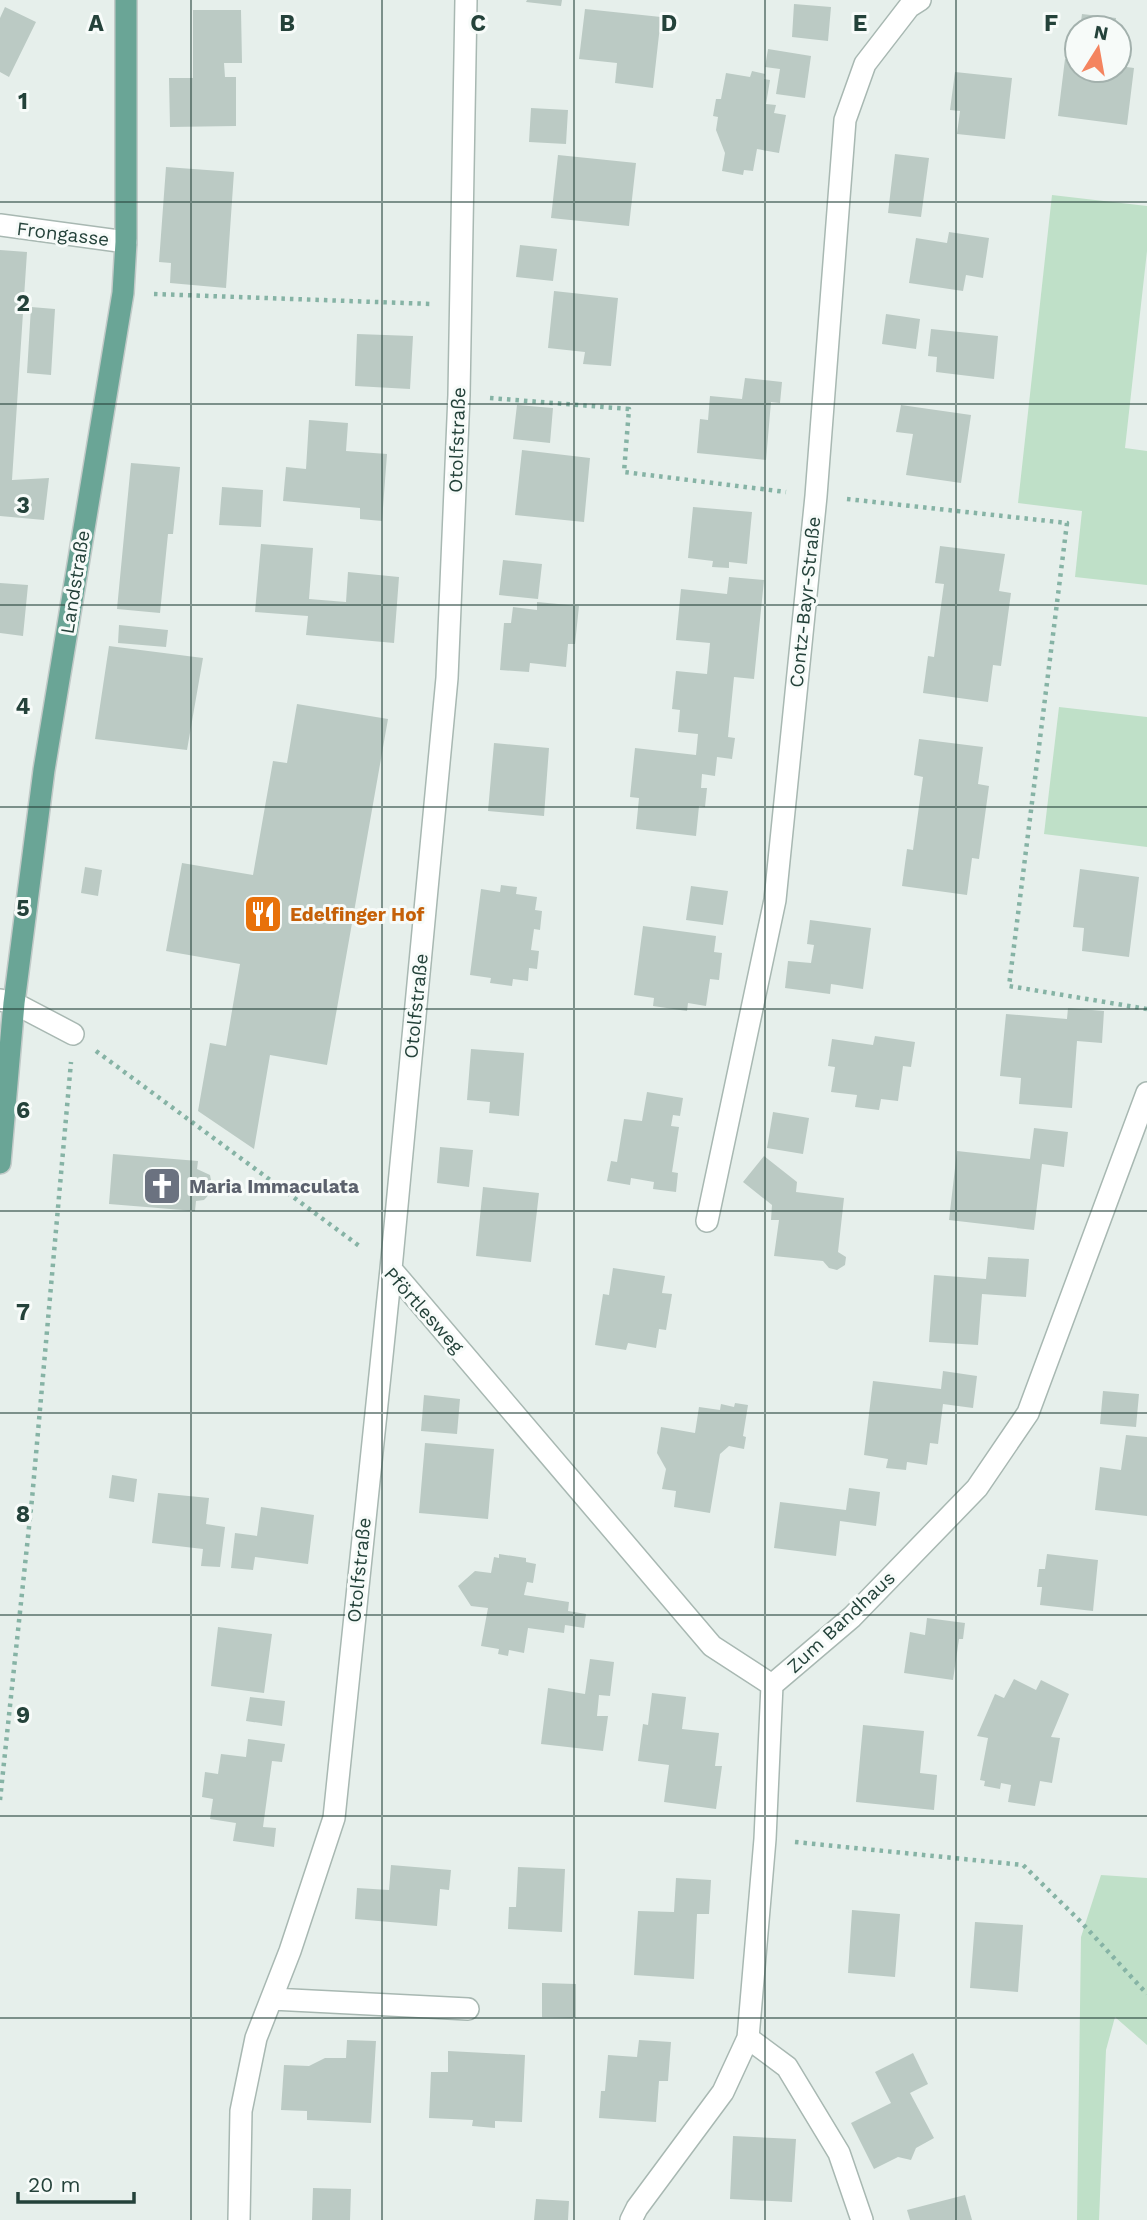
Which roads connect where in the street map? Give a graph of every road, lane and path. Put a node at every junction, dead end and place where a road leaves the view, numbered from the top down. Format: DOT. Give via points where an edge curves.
graph roads {
  1 [pos="126,0"];
  2 [pos="466,0"];
  3 [pos="920,0"];
  4 [pos="0,225"];
  5 [pos="126,242"];
  6 [pos="123,292"];
  7 [pos="461,305"];
  8 [pos="459,395"];
  9 [pos="816,496"];
  10 [pos="7,1001"];
  11 [pos="1147,1009"];
  12 [pos="73,1034"];
  13 [pos="1147,1093"];
  14 [pos="0,1163"];
  15 [pos="707,1221"];
  16 [pos="391,1269"];
  17 [pos="772,1685"];
  18 [pos="0,1800"];
  19 [pos="765,1839"];
  20 [pos="1147,1994"];
  21 [pos="272,1999"];
  22 [pos="468,2009"];
  23 [pos="748,2038"];
  24 [pos="239,2220"];
  25 [pos="631,2220"];
  26 [pos="862,2220"];
  1 -- 5 [label="main road, Landstraße"];
  2 -- 7 [label="street, Otolfstraße"];
  3 -- 9 [label="street, Contz-Bayr-Straße" via="909,7 865,64 845,120"];
  4 -- 5 [label="street, Frongasse"];
  5 -- 6 [label="main road, Landstraße"];
  6 -- 7 [label="path"];
  6 -- 10 [label="main road, Landstraße"];
  7 -- 8 [label="street, Otolfstraße"];
  8 -- 9 [label="path" via="629,409 624,472"];
  8 -- 16 [label="street, Otolfstraße" via="447,678"];
  9 -- 11 [label="path" via="1067,523 1009,986"];
  9 -- 15 [label="street, Contz-Bayr-Straße" via="775,900"];
  10 -- 12 [label="street"];
  10 -- 14 [label="main road, Landstraße"];
  12 -- 16 [label="path, Pförtlesweg"];
  12 -- 18 [label="path"];
  13 -- 17 [label="street, Zum Bandhaus" via="1028,1413 977,1488 852,1617"];
  16 -- 17 [label="street, Pförtlesweg" via="712,1646"];
  16 -- 21 [label="street, Otolfstraße" via="334,1818"];
  17 -- 19 [label="street, Zum Bandhaus"];
  19 -- 20 [label="path" via="1023,1865"];
  19 -- 23 [label="street, Zum Bandhaus"];
  21 -- 22 [label="street"];
  21 -- 24 [label="street, Otolfstraße" via="256,2038 241,2111"];
  23 -- 25 [label="street, Zum Bandhaus" via="723,2092"];
  23 -- 26 [label="street" via="787,2067 839,2153"];
}
